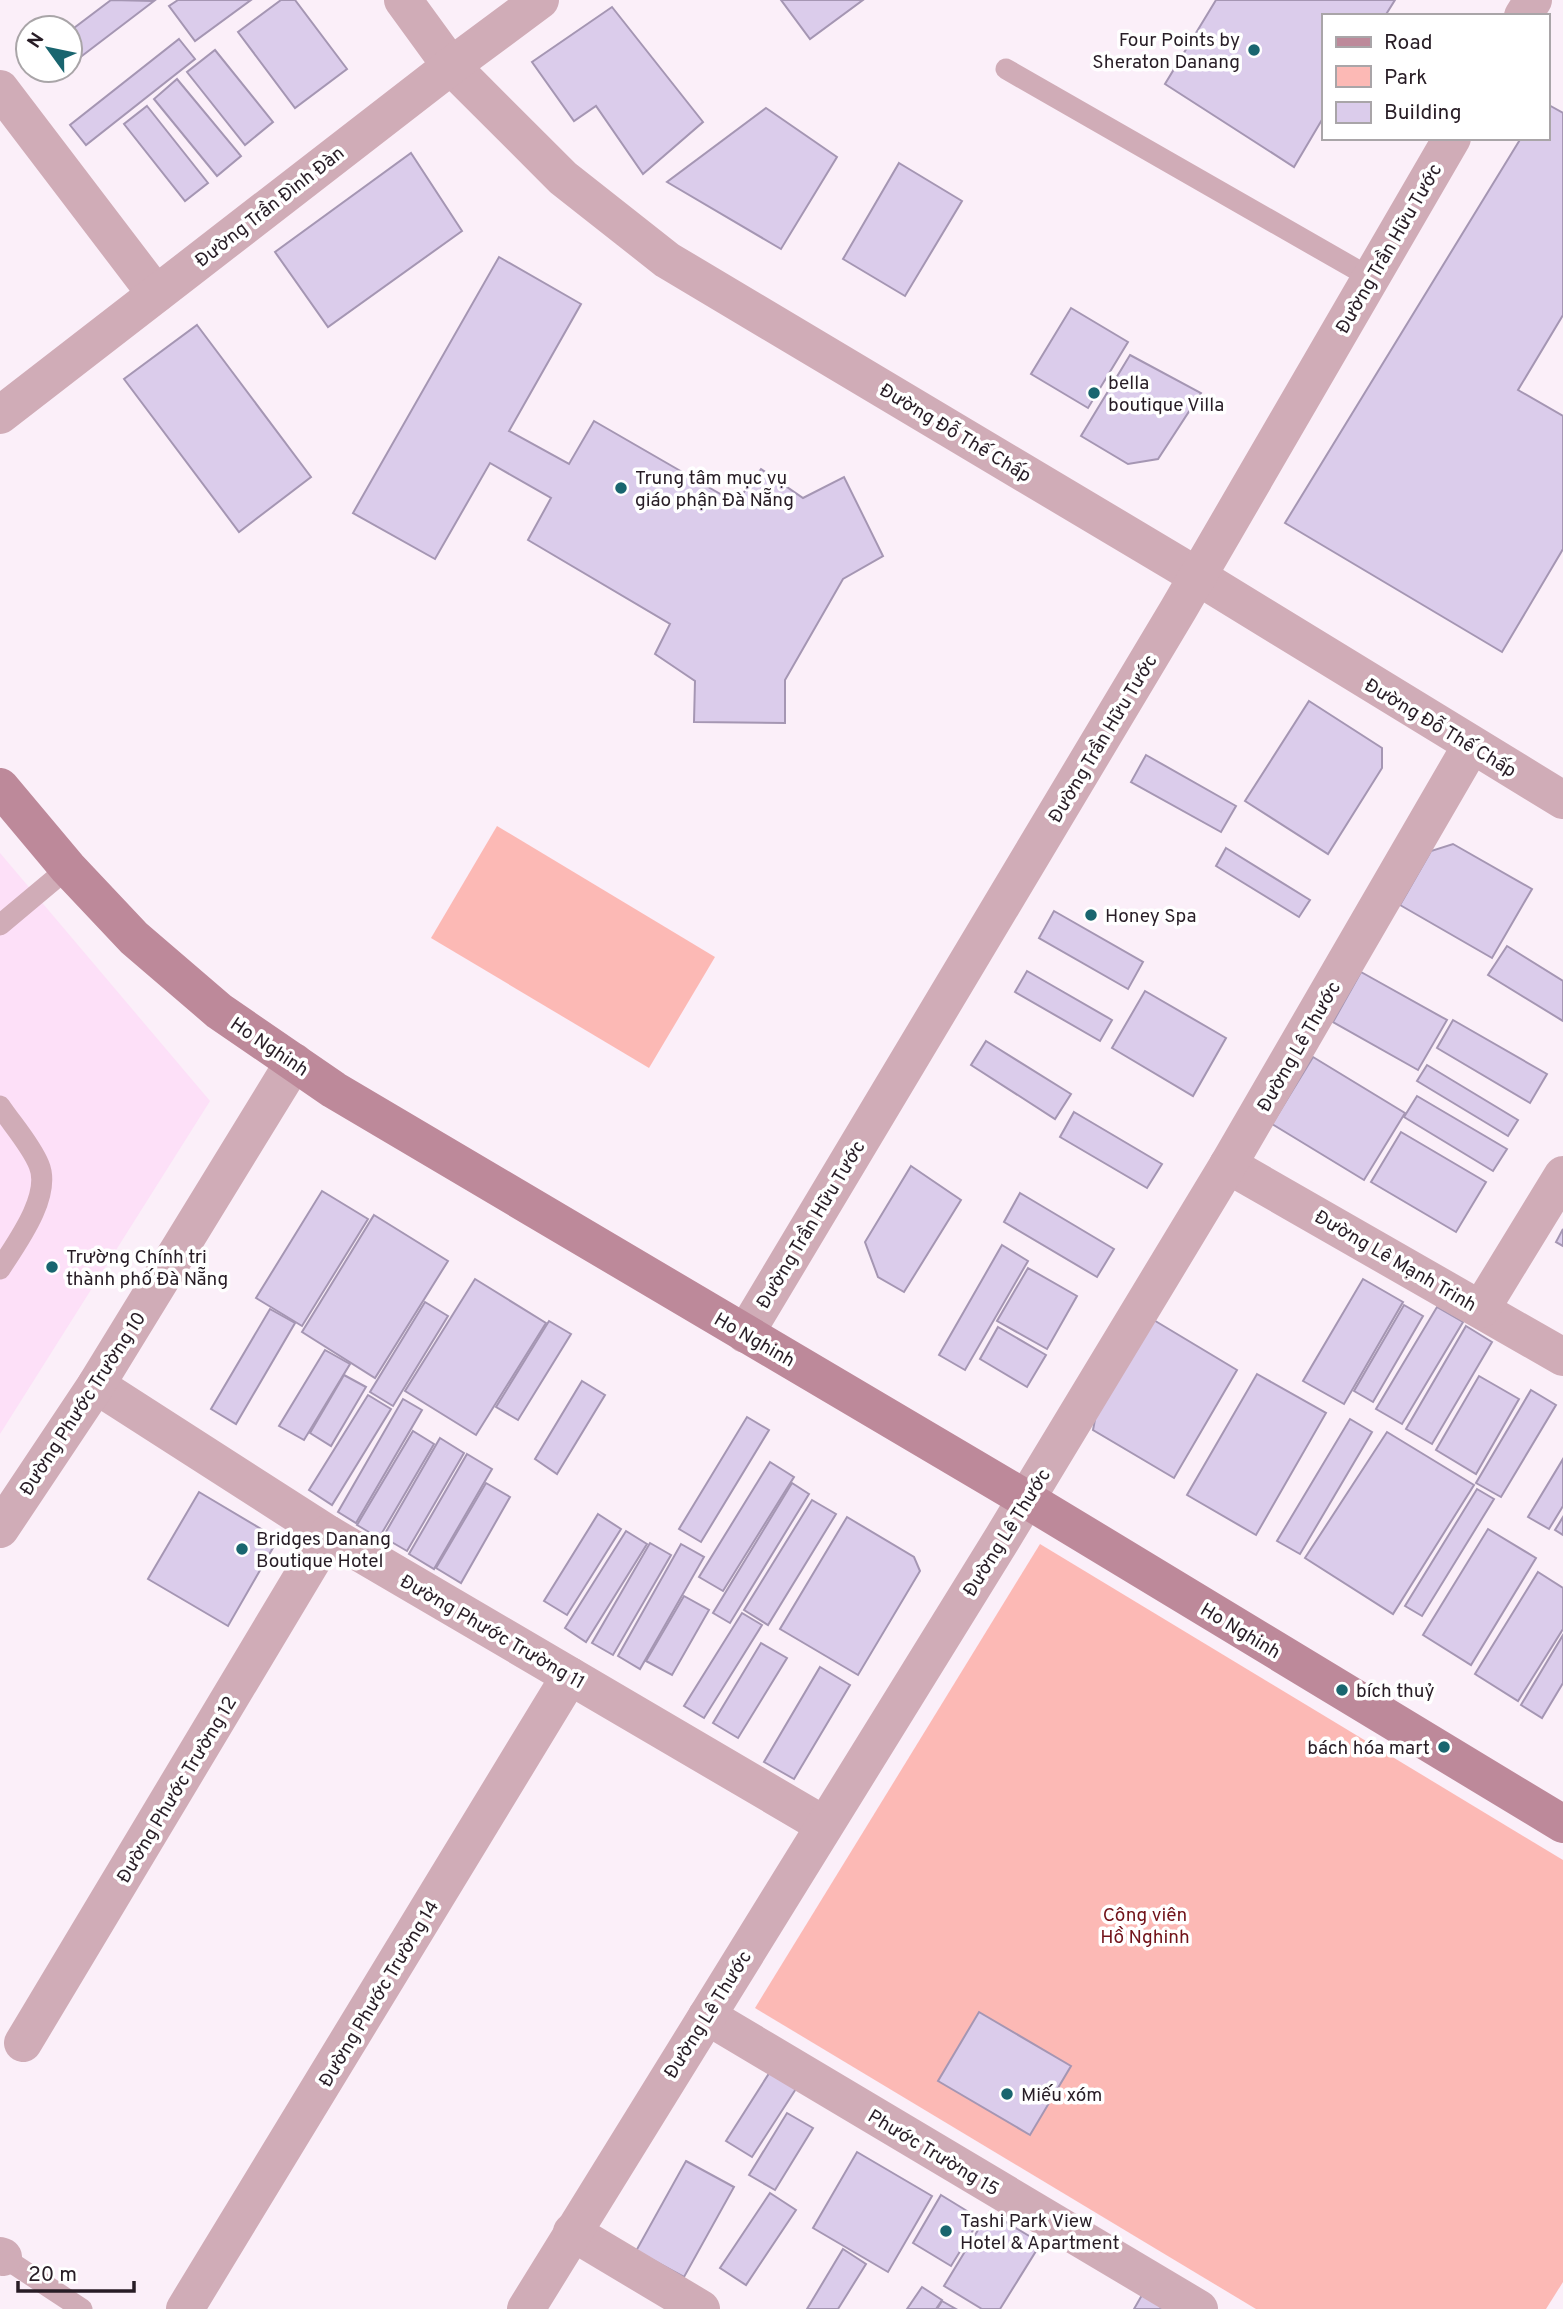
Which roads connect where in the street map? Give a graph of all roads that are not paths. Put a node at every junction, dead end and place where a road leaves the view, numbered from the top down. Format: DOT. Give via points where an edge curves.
graph roads {
  1 [pos="403,0"];
  2 [pos="540,0"];
  3 [pos="451,66"];
  4 [pos="1006,69"];
  5 [pos="0,89"];
  6 [pos="1451,140"];
  7 [pos="1371,278"];
  8 [pos="156,294"];
  9 [pos="0,415"];
  10 [pos="1197,576"];
  11 [pos="1471,746"];
  12 [pos="0,787"];
  13 [pos="1563,800"];
  14 [pos="68,868"];
  15 [pos="0,925"];
  16 [pos="294,1062"];
  17 [pos="0,1106"];
  18 [pos="1228,1165"];
  19 [pos="1563,1175"];
  20 [pos="0,1269"];
  21 [pos="1481,1309"];
  22 [pos="745,1334"];
  23 [pos="1563,1357"];
  24 [pos="96,1385"];
  25 [pos="1026,1499"];
  26 [pos="0,1529"];
  27 [pos="328,1534"];
  28 [pos="570,1676"];
  29 [pos="1563,1824"];
  30 [pos="824,1825"];
  31 [pos="706,2016"];
  32 [pos="23,2043"];
  33 [pos="572,2232"];
  34 [pos="1,2257"];
  35 [pos="82,2309"];
  36 [pos="185,2309"];
  37 [pos="526,2309"];
  38 [pos="701,2309"];
  39 [pos="1199,2309"];
  1 -- 3 [label="street, Đường Đỗ Thế Chấp"];
  2 -- 3 [label="street, Đường Trần Đình Đàn"];
  3 -- 8 [label="street, Đường Trần Đình Đàn"];
  3 -- 10 [label="street, Đường Đỗ Thế Chấp" via="563,178 667,260"];
  4 -- 7 [label="lane"];
  5 -- 8 [label="street"];
  6 -- 7 [label="street, Đường Trần Hữu Tước"];
  7 -- 10 [label="street, Đường Trần Hữu Tước"];
  8 -- 9 [label="street, Đường Trần Đình Đàn"];
  10 -- 11 [label="street, Đường Đỗ Thế Chấp"];
  10 -- 22 [label="street, Đường Trần Hữu Tước"];
  11 -- 13 [label="street, Đường Đỗ Thế Chấp"];
  11 -- 18 [label="street, Đường Lê Thước"];
  12 -- 14 [label="street, Ho Nghinh"];
  14 -- 15 [label="lane"];
  14 -- 16 [label="street, Ho Nghinh" via="134,938 219,1012"];
  16 -- 22 [label="street, Ho Nghinh"];
  16 -- 24 [label="street, Đường Phước Trường 10"];
  17 -- 20 [label="lane" via="40,1166 40,1194 30,1221"];
  18 -- 21 [label="street, Đường Lê Mạnh Trinh"];
  18 -- 25 [label="street, Đường Lê Thước"];
  19 -- 21 [label="street"];
  21 -- 23 [label="street, Đường Lê Mạnh Trinh"];
  22 -- 25 [label="street, Ho Nghinh"];
  24 -- 26 [label="street, Đường Phước Trường 10"];
  24 -- 27 [label="street, Đường Phước Trường 11"];
  25 -- 29 [label="street, Ho Nghinh"];
  25 -- 30 [label="street, Đường Lê Thước"];
  27 -- 28 [label="street, Đường Phước Trường 11"];
  27 -- 32 [label="street, Đường Phước Trường 12"];
  28 -- 30 [label="street, Đường Phước Trường 11"];
  28 -- 36 [label="street, Đường Phước Trường 14"];
  30 -- 31 [label="street, Đường Lê Thước"];
  31 -- 33 [label="street, Đường Lê Thước"];
  31 -- 39 [label="street, Phước Trường 15"];
  33 -- 37 [label="street, Đường Lê Thước"];
  33 -- 38 [label="street"];
  34 -- 35 [label="lane"];
}
